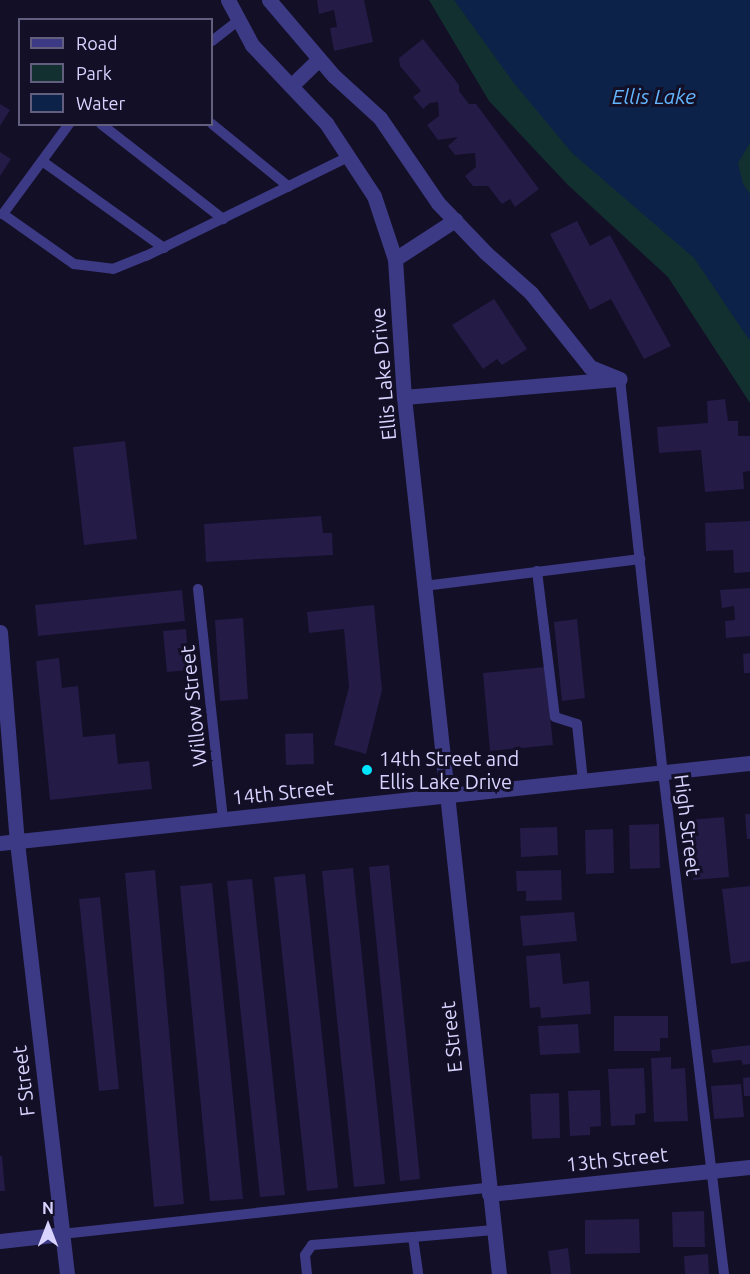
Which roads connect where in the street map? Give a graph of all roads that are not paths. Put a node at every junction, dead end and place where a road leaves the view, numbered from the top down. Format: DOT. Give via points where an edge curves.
graph roads {
  1 [pos="228,0"];
  2 [pos="269,0"];
  3 [pos="239,20"];
  4 [pos="213,40"];
  5 [pos="320,59"];
  6 [pos="291,86"];
  7 [pos="213,125"];
  8 [pos="68,126"];
  9 [pos="104,126"];
  10 [pos="348,157"];
  11 [pos="42,161"];
  12 [pos="288,187"];
  13 [pos="223,219"];
  14 [pos="455,220"];
  15 [pos="164,248"];
  16 [pos="395,259"];
  17 [pos="620,379"];
  18 [pos="404,397"];
  19 [pos="640,558"];
  20 [pos="537,571"];
  21 [pos="424,586"];
  22 [pos="198,589"];
  23 [pos="0,632"];
  24 [pos="750,763"];
  25 [pos="663,772"];
  26 [pos="583,781"];
  27 [pos="446,796"];
  28 [pos="223,819"];
  29 [pos="17,842"];
  30 [pos="0,843"];
  31 [pos="750,1167"];
  32 [pos="712,1171"];
  33 [pos="489,1191"];
  34 [pos="494,1230"];
  35 [pos="62,1234"];
  36 [pos="413,1237"];
  37 [pos="0,1241"];
  38 [pos="67,1274"];
  39 [pos="307,1274"];
  40 [pos="418,1274"];
  41 [pos="499,1274"];
  42 [pos="724,1274"];
  1 -- 3 [label="street, Ellis Lake Drive"];
  2 -- 5 [label="street"];
  3 -- 4 [label="lane"];
  3 -- 6 [label="street, Ellis Lake Drive" via="252,45"];
  5 -- 6 [label="street"];
  5 -- 14 [label="street" via="380,118 438,203"];
  6 -- 10 [label="street, Ellis Lake Drive" via="326,123"];
  7 -- 12 [label="lane"];
  8 -- 11 [label="lane"];
  9 -- 13 [label="lane"];
  10 -- 12 [label="lane"];
  10 -- 16 [label="street, Ellis Lake Drive" via="374,196"];
  11 -- 15 [label="lane"];
  11 -- 15 [label="lane" via="3,214 74,264 113,268"];
  12 -- 13 [label="lane"];
  13 -- 15 [label="lane"];
  14 -- 16 [label="street"];
  14 -- 17 [label="street" via="531,293 590,367"];
  16 -- 18 [label="street, Ellis Lake Drive"];
  17 -- 18 [label="street"];
  17 -- 19 [label="lane, High Street"];
  18 -- 21 [label="street, Ellis Lake Drive"];
  19 -- 20 [label="lane"];
  19 -- 25 [label="lane, High Street"];
  20 -- 21 [label="lane"];
  20 -- 26 [label="lane" via="555,717 577,724"];
  21 -- 27 [label="street, Ellis Lake Drive"];
  22 -- 28 [label="lane, Willow Street"];
  23 -- 29 [label="street, F Street"];
  24 -- 25 [label="street, 14th Street"];
  25 -- 26 [label="street, 14th Street"];
  25 -- 32 [label="lane, High Street"];
  26 -- 27 [label="street, 14th Street"];
  27 -- 28 [label="street, 14th Street"];
  27 -- 33 [label="street, E Street"];
  28 -- 29 [label="street, 14th Street"];
  29 -- 30 [label="street, 14th Street"];
  29 -- 35 [label="street, F Street"];
  31 -- 32 [label="street, 13th Street"];
  32 -- 33 [label="street, 13th Street"];
  32 -- 42 [label="lane, High Street"];
  33 -- 34 [label="street, E Street"];
  33 -- 35 [label="lane"];
  34 -- 36 [label="lane"];
  34 -- 41 [label="street, E Street"];
  35 -- 37 [label="street"];
  35 -- 38 [label="street, F Street"];
  36 -- 39 [label="lane" via="312,1245 305,1255"];
  36 -- 40 [label="lane"];
}
